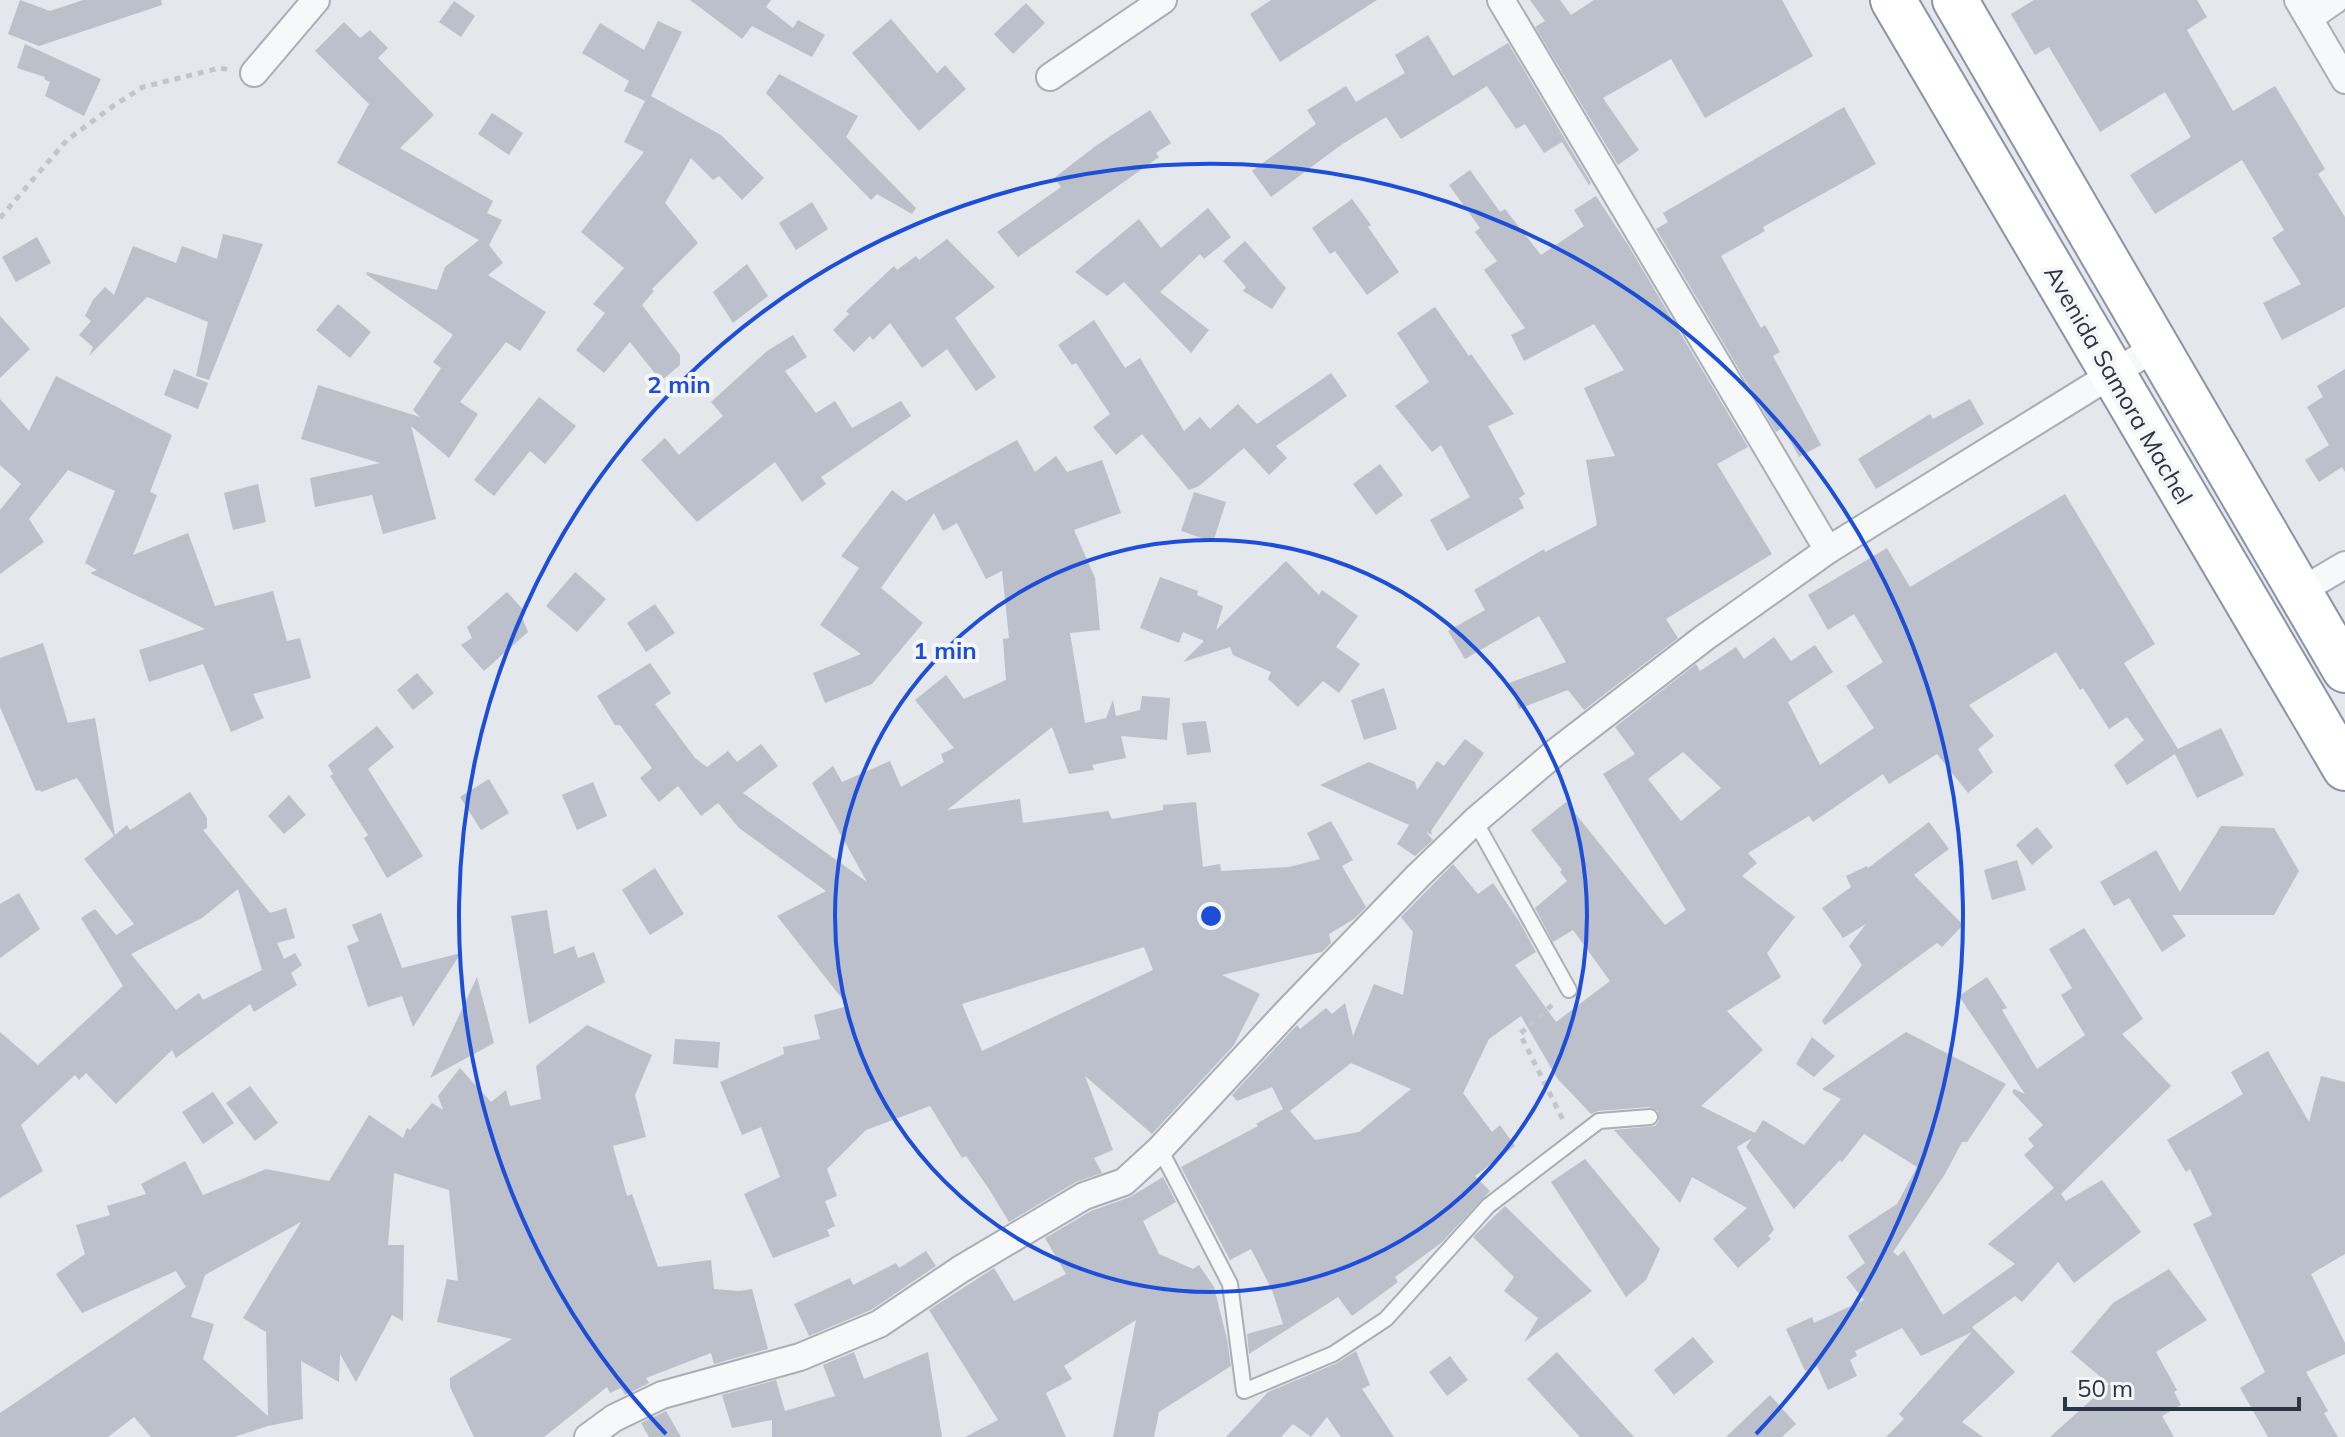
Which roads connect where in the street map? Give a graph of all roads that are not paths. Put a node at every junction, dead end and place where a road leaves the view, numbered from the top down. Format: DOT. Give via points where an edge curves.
graph roads {
  1 [pos="316,0"];
  2 [pos="1163,0"];
  3 [pos="1501,0"];
  4 [pos="1893,0"];
  5 [pos="2335,0"];
  6 [pos="1965,4"];
  7 [pos="2303,9"];
  8 [pos="254,73"];
  9 [pos="1050,77"];
  10 [pos="2345,80"];
  11 [pos="2156,347"];
  12 [pos="2111,374"];
  13 [pos="1828,550"];
  14 [pos="2345,565"];
  15 [pos="2299,592"];
  16 [pos="2345,670"];
  17 [pos="2345,768"];
  18 [pos="1475,821"];
  19 [pos="1569,990"];
  20 [pos="1650,1117"];
  21 [pos="1160,1149"];
  22 [pos="588,1437"];
  1 -- 8 [label="street"];
  2 -- 9 [label="street"];
  3 -- 13 [label="street"];
  4 -- 12 [label="highway, Avenida Samora Machel"];
  5 -- 7 [label="street"];
  6 -- 11 [label="highway"];
  7 -- 10 [label="street"];
  11 -- 12 [label="street"];
  11 -- 15 [label="highway"];
  12 -- 13 [label="street"];
  12 -- 17 [label="highway, Avenida Samora Machel"];
  13 -- 18 [label="street" via="1704,638"];
  14 -- 15 [label="street"];
  15 -- 16 [label="highway"];
  18 -- 19 [label="lane"];
  18 -- 21 [label="street"];
  20 -- 21 [label="lane" via="1599,1121 1488,1206 1386,1319 1333,1354 1244,1391 1230,1284"];
  21 -- 22 [label="street" via="1124,1182 1084,1196 879,1324 800,1357 662,1395"];
}
